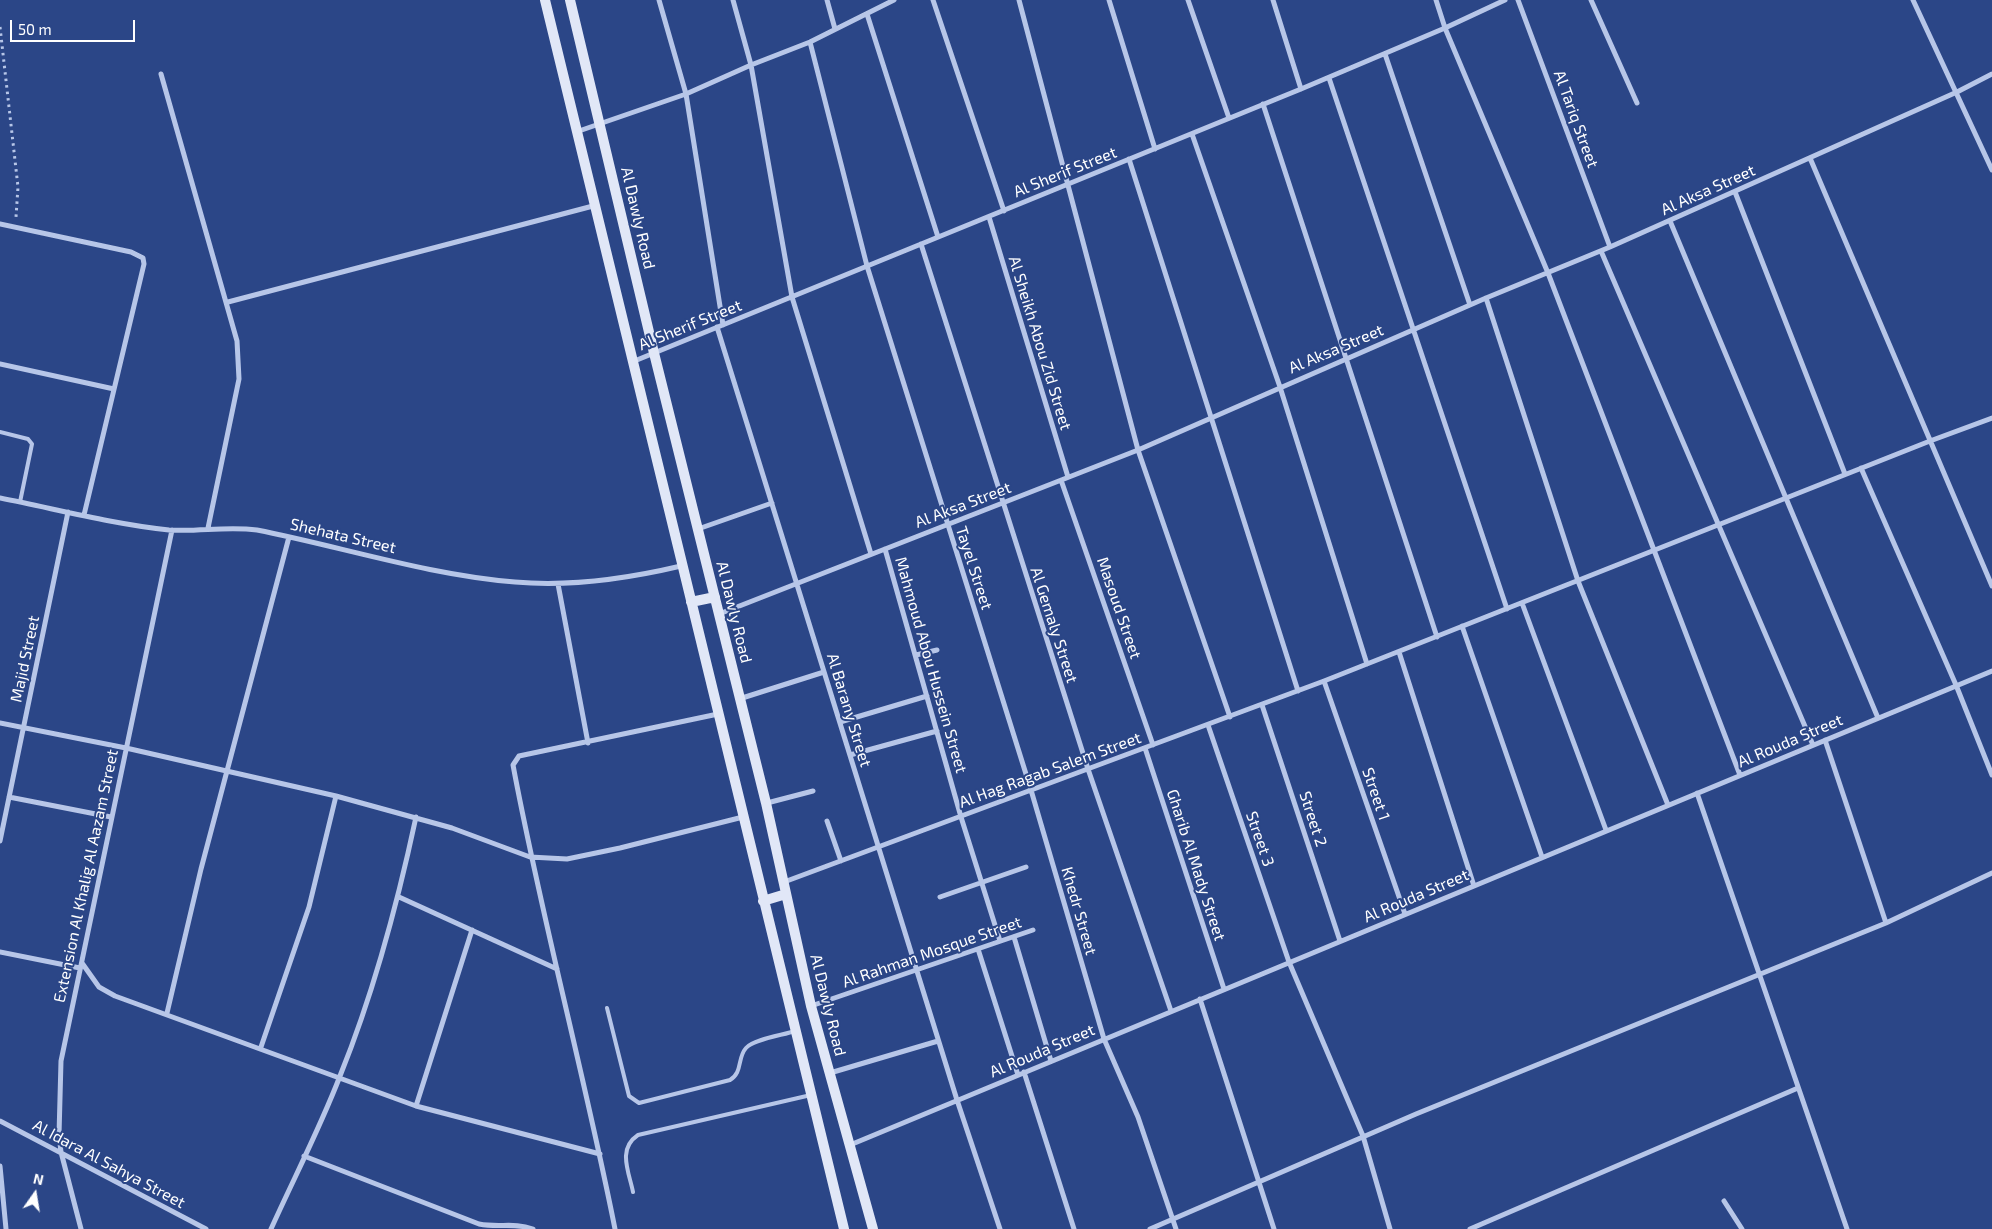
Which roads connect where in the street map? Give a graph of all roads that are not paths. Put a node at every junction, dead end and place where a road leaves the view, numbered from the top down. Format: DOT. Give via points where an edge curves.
graph roads {
  1 [pos="545,0"];
  2 [pos="570,0"];
  3 [pos="659,0"];
  4 [pos="733,0"];
  5 [pos="827,0"];
  6 [pos="894,0"];
  7 [pos="933,0"];
  8 [pos="1019,0"];
  9 [pos="1109,0"];
  10 [pos="1188,0"];
  11 [pos="1273,0"];
  12 [pos="1436,0"];
  13 [pos="1505,0"];
  14 [pos="1518,0"];
  15 [pos="1591,0"];
  16 [pos="1913,0"];
  17 [pos="867,14"];
  18 [pos="1445,28"];
  19 [pos="835,30"];
  20 [pos="810,42"];
  21 [pos="1385,54"];
  22 [pos="751,65"];
  23 [pos="161,74"];
  24 [pos="1992,74"];
  25 [pos="1329,78"];
  26 [pos="1301,89"];
  27 [pos="1957,92"];
  28 [pos="686,94"];
  29 [pos="1637,103"];
  30 [pos="1263,104"];
  31 [pos="1229,118"];
  32 [pos="600,123"];
  33 [pos="576,132"];
  34 [pos="1192,134"];
  35 [pos="1155,149"];
  36 [pos="1810,158"];
  37 [pos="1129,159"];
  38 [pos="1992,170"];
  39 [pos="1066,185"];
  40 [pos="1735,192"];
  41 [pos="593,206"];
  42 [pos="1004,210"];
  43 [pos="989,217"];
  44 [pos="1670,221"];
  45 [pos="0,224"];
  46 [pos="938,237"];
  47 [pos="921,244"];
  48 [pos="1610,247"];
  49 [pos="1601,251"];
  50 [pos="867,266"];
  51 [pos="1548,272"];
  52 [pos="792,297"];
  53 [pos="1486,298"];
  54 [pos="228,302"];
  55 [pos="1470,305"];
  56 [pos="720,326"];
  57 [pos="1412,330"];
  58 [pos="654,353"];
  59 [pos="1346,358"];
  60 [pos="631,362"];
  61 [pos="0,364"];
  62 [pos="1280,387"];
  63 [pos="114,389"];
  64 [pos="1210,418"];
  65 [pos="1992,418"];
  66 [pos="0,432"];
  67 [pos="1930,440"];
  68 [pos="1138,450"];
  69 [pos="1861,468"];
  70 [pos="1845,474"];
  71 [pos="1068,477"];
  72 [pos="1061,480"];
  73 [pos="0,498"];
  74 [pos="1786,498"];
  75 [pos="20,502"];
  76 [pos="772,503"];
  77 [pos="1002,503"];
  78 [pos="68,512"];
  79 [pos="84,515"];
  80 [pos="947,524"];
  81 [pos="1718,525"];
  82 [pos="208,528"];
  83 [pos="698,529"];
  84 [pos="172,530"];
  85 [pos="289,536"];
  86 [pos="885,549"];
  87 [pos="1654,550"];
  88 [pos="871,554"];
  89 [pos="681,566"];
  90 [pos="1578,581"];
  91 [pos="558,584"];
  92 [pos="796,584"];
  93 [pos="1992,586"];
  94 [pos="715,597"];
  95 [pos="691,602"];
  96 [pos="1522,603"];
  97 [pos="1507,609"];
  98 [pos="719,614"];
  99 [pos="1462,626"];
  100 [pos="1437,637"];
  101 [pos="936,650"];
  102 [pos="1399,652"];
  103 [pos="916,655"];
  104 [pos="1367,664"];
  105 [pos="1992,671"];
  106 [pos="824,672"];
  107 [pos="1324,681"];
  108 [pos="1956,686"];
  109 [pos="1298,691"];
  110 [pos="928,696"];
  111 [pos="739,699"];
  112 [pos="1262,705"];
  113 [pos="718,714"];
  114 [pos="1230,716"];
  115 [pos="1878,718"];
  116 [pos="840,722"];
  117 [pos="0,723"];
  118 [pos="1208,725"];
  119 [pos="23,728"];
  120 [pos="937,731"];
  121 [pos="1825,740"];
  122 [pos="588,743"];
  123 [pos="1153,745"];
  124 [pos="1813,745"];
  125 [pos="126,748"];
  126 [pos="1145,748"];
  127 [pos="850,756"];
  128 [pos="1088,769"];
  129 [pos="227,771"];
  130 [pos="1740,775"];
  131 [pos="1992,776"];
  132 [pos="1031,790"];
  133 [pos="813,791"];
  134 [pos="1697,793"];
  135 [pos="336,796"];
  136 [pos="9,797"];
  137 [pos="766,803"];
  138 [pos="1668,805"];
  139 [pos="111,817"];
  140 [pos="416,817"];
  141 [pos="743,817"];
  142 [pos="961,817"];
  143 [pos="827,821"];
  144 [pos="1606,830"];
  145 [pos="0,839"];
  146 [pos="879,847"];
  147 [pos="530,857"];
  148 [pos="1542,857"];
  149 [pos="840,861"];
  150 [pos="1026,867"];
  151 [pos="1992,873"];
  152 [pos="784,882"];
  153 [pos="983,882"];
  154 [pos="1474,886"];
  155 [pos="786,894"];
  156 [pos="399,897"];
  157 [pos="940,897"];
  158 [pos="763,900"];
  159 [pos="1405,914"];
  160 [pos="1886,923"];
  161 [pos="472,930"];
  162 [pos="1033,930"];
  163 [pos="1014,937"];
  164 [pos="1000,941"];
  165 [pos="1340,941"];
  166 [pos="978,949"];
  167 [pos="0,952"];
  168 [pos="1289,962"];
  169 [pos="81,965"];
  170 [pos="557,969"];
  171 [pos="917,971"];
  172 [pos="1758,974"];
  173 [pos="1224,989"];
  174 [pos="1200,999"];
  175 [pos="811,1006"];
  176 [pos="607,1008"];
  177 [pos="1171,1011"];
  178 [pos="167,1013"];
  179 [pos="796,1031"];
  180 [pos="1104,1039"];
  181 [pos="938,1041"];
  182 [pos="261,1047"];
  183 [pos="1051,1061"];
  184 [pos="1024,1072"];
  185 [pos="830,1073"];
  186 [pos="1018,1075"];
  187 [pos="340,1078"];
  188 [pos="1798,1088"];
  189 [pos="811,1095"];
  190 [pos="957,1100"];
  191 [pos="416,1106"];
  192 [pos="0,1121"];
  193 [pos="1362,1136"];
  194 [pos="850,1144"];
  195 [pos="61,1152"];
  196 [pos="600,1154"];
  197 [pos="304,1156"];
  198 [pos="0,1166"];
  199 [pos="0,1176"];
  200 [pos="1260,1181"];
  201 [pos="634,1192"];
  202 [pos="1724,1201"];
  203 [pos="1173,1219"];
  204 [pos="478,1226"];
  205 [pos="6,1229"];
  206 [pos="81,1229"];
  207 [pos="206,1229"];
  208 [pos="271,1229"];
  209 [pos="533,1229"];
  210 [pos="615,1229"];
  211 [pos="844,1229"];
  212 [pos="873,1229"];
  213 [pos="1000,1229"];
  214 [pos="1074,1229"];
  215 [pos="1150,1229"];
  216 [pos="1176,1229"];
  217 [pos="1274,1229"];
  218 [pos="1390,1229"];
  219 [pos="1470,1229"];
  220 [pos="1742,1229"];
  221 [pos="1847,1229"];
  1 -- 33 [label="street"];
  2 -- 32 [label="street, Al Dawly Road"];
  3 -- 28 [label="street, Al Barany Street"];
  4 -- 22 [label="street, Mahmoud Abou Hussein Street"];
  5 -- 19 [label="street"];
  6 -- 17 [label="street"];
  7 -- 42 [label="street"];
  8 -- 39 [label="street"];
  9 -- 35 [label="street"];
  10 -- 31 [label="street"];
  11 -- 26 [label="street"];
  12 -- 18 [label="street"];
  13 -- 18 [label="street, Al Sherif Street"];
  14 -- 48 [label="street, Al Tariq Street"];
  15 -- 29 [label="street"];
  16 -- 27 [label="street"];
  17 -- 19 [label="street"];
  17 -- 46 [label="street"];
  18 -- 21 [label="street, Al Sherif Street"];
  18 -- 51 [label="street"];
  19 -- 20 [label="street"];
  20 -- 22 [label="street"];
  20 -- 50 [label="street, Tayel Street"];
  21 -- 25 [label="street, Al Sherif Street"];
  21 -- 55 [label="street"];
  22 -- 28 [label="street"];
  22 -- 52 [label="street, Mahmoud Abou Hussein Street"];
  23 -- 54 [label="street"];
  24 -- 27 [label="street, Al Aksa Street"];
  25 -- 26 [label="street, Al Sherif Street"];
  25 -- 57 [label="street"];
  26 -- 30 [label="street, Al Sherif Street"];
  27 -- 36 [label="street, Al Aksa Street"];
  27 -- 38 [label="street"];
  28 -- 32 [label="street"];
  28 -- 56 [label="street, Al Barany Street"];
  30 -- 31 [label="street, Al Sherif Street"];
  30 -- 59 [label="street"];
  31 -- 34 [label="street, Al Sherif Street"];
  32 -- 33 [label="street"];
  32 -- 58 [label="street, Al Dawly Road"];
  33 -- 41 [label="street"];
  34 -- 35 [label="street, Al Sherif Street"];
  34 -- 62 [label="street"];
  35 -- 37 [label="street, Al Sherif Street"];
  36 -- 40 [label="street, Al Aksa Street"];
  36 -- 67 [label="street"];
  37 -- 39 [label="street, Al Sherif Street"];
  37 -- 64 [label="street"];
  39 -- 42 [label="street, Al Sherif Street"];
  39 -- 68 [label="street"];
  40 -- 44 [label="street, Al Aksa Street"];
  40 -- 70 [label="street"];
  41 -- 54 [label="street"];
  41 -- 60 [label="street"];
  42 -- 43 [label="street, Al Sherif Street"];
  43 -- 46 [label="street, Al Sherif Street"];
  43 -- 71 [label="street, Al Sheikh Abou Zid Street"];
  44 -- 48 [label="street, Al Aksa Street"];
  44 -- 74 [label="street"];
  45 -- 63 [label="street" via="132,252 143,258"];
  46 -- 47 [label="street, Al Sherif Street"];
  47 -- 50 [label="street, Al Sherif Street"];
  47 -- 77 [label="street, Al Gemaly Street"];
  48 -- 49 [label="street, Al Aksa Street"];
  49 -- 51 [label="street, Al Aksa Street"];
  49 -- 81 [label="street"];
  50 -- 52 [label="street, Al Sherif Street"];
  50 -- 80 [label="street, Tayel Street"];
  51 -- 53 [label="street, Al Aksa Street"];
  51 -- 87 [label="street"];
  52 -- 56 [label="street, Al Sherif Street"];
  52 -- 88 [label="street, Mahmoud Abou Hussein Street"];
  53 -- 55 [label="street, Al Aksa Street"];
  53 -- 90 [label="street"];
  54 -- 82 [label="street" via="237,341 239,379"];
  55 -- 57 [label="street, Al Aksa Street"];
  56 -- 58 [label="street, Al Sherif Street"];
  56 -- 76 [label="street, Al Barany Street"];
  57 -- 59 [label="street, Al Aksa Street"];
  57 -- 97 [label="street"];
  58 -- 60 [label="street, Al Sherif Street"];
  58 -- 83 [label="street, Al Dawly Road"];
  59 -- 62 [label="street, Al Aksa Street"];
  59 -- 100 [label="street"];
  60 -- 89 [label="street"];
  61 -- 63 [label="street"];
  62 -- 64 [label="street, Al Aksa Street"];
  62 -- 104 [label="street"];
  63 -- 79 [label="street"];
  64 -- 68 [label="street, Al Aksa Street"];
  64 -- 109 [label="street"];
  65 -- 67 [label="street, Al Hag Ragab Salem Street"];
  66 -- 75 [label="lane" via="32,444"];
  67 -- 69 [label="street, Al Hag Ragab Salem Street"];
  67 -- 93 [label="street"];
  68 -- 71 [label="street, Al Aksa Street"];
  68 -- 114 [label="street"];
  69 -- 70 [label="street, Al Hag Ragab Salem Street"];
  69 -- 108 [label="street"];
  70 -- 74 [label="street, Al Hag Ragab Salem Street"];
  71 -- 72 [label="street, Al Aksa Street"];
  72 -- 77 [label="street, Al Aksa Street"];
  72 -- 123 [label="street, Masoud Street"];
  73 -- 75 [label="street, Shehata Street"];
  74 -- 81 [label="street, Al Hag Ragab Salem Street"];
  74 -- 115 [label="street"];
  75 -- 78 [label="street, Shehata Street"];
  76 -- 83 [label="street"];
  76 -- 92 [label="street, Al Barany Street"];
  77 -- 80 [label="street, Al Aksa Street"];
  77 -- 128 [label="street, Al Gemaly Street"];
  78 -- 79 [label="street, Shehata Street"];
  78 -- 119 [label="street, Majid Street"];
  79 -- 84 [label="street, Shehata Street"];
  80 -- 86 [label="street, Al Aksa Street"];
  80 -- 132 [label="street, Tayel Street"];
  81 -- 87 [label="street, Al Hag Ragab Salem Street"];
  81 -- 124 [label="street"];
  82 -- 84 [label="street, Shehata Street"];
  82 -- 85 [label="street, Shehata Street" via="241,528"];
  83 -- 94 [label="street, Al Dawly Road"];
  84 -- 125 [label="street, Extension Al Khalig Al Aazam Street"];
  85 -- 91 [label="street, Shehata Street" via="474,578"];
  85 -- 129 [label="street"];
  86 -- 88 [label="street, Al Aksa Street"];
  86 -- 103 [label="street, Mahmoud Abou Hussein Street"];
  87 -- 90 [label="street, Al Hag Ragab Salem Street"];
  87 -- 130 [label="street"];
  88 -- 92 [label="street, Al Aksa Street"];
  89 -- 91 [label="street, Shehata Street" via="599,582"];
  89 -- 95 [label="street"];
  90 -- 96 [label="street, Al Hag Ragab Salem Street"];
  90 -- 138 [label="street"];
  91 -- 122 [label="street"];
  92 -- 98 [label="street, Al Aksa Street"];
  92 -- 106 [label="street, Al Barany Street"];
  94 -- 95 [label="street"];
  94 -- 98 [label="street, Al Dawly Road"];
  95 -- 113 [label="street"];
  96 -- 97 [label="street, Al Hag Ragab Salem Street"];
  96 -- 144 [label="street"];
  97 -- 99 [label="street, Al Hag Ragab Salem Street"];
  98 -- 111 [label="street, Al Dawly Road"];
  99 -- 100 [label="street, Al Hag Ragab Salem Street"];
  99 -- 148 [label="street"];
  100 -- 102 [label="street, Al Hag Ragab Salem Street"];
  101 -- 103 [label="street"];
  102 -- 104 [label="street, Al Hag Ragab Salem Street"];
  102 -- 154 [label="street"];
  103 -- 110 [label="street, Mahmoud Abou Hussein Street"];
  104 -- 107 [label="street, Al Hag Ragab Salem Street"];
  105 -- 108 [label="street, Al Rouda Street"];
  106 -- 111 [label="street"];
  106 -- 116 [label="street, Al Barany Street"];
  107 -- 109 [label="street, Al Hag Ragab Salem Street"];
  107 -- 159 [label="street, Street 1"];
  108 -- 115 [label="street, Al Rouda Street"];
  108 -- 131 [label="street"];
  109 -- 112 [label="street, Al Hag Ragab Salem Street"];
  110 -- 116 [label="street"];
  110 -- 120 [label="street, Mahmoud Abou Hussein Street"];
  111 -- 137 [label="street, Al Dawly Road"];
  112 -- 114 [label="street, Al Hag Ragab Salem Street"];
  112 -- 165 [label="street, Street 2"];
  113 -- 122 [label="street"];
  113 -- 141 [label="street"];
  114 -- 118 [label="street, Al Hag Ragab Salem Street"];
  115 -- 121 [label="street, Al Rouda Street"];
  116 -- 127 [label="street, Al Barany Street"];
  117 -- 119 [label="street"];
  118 -- 123 [label="street, Al Hag Ragab Salem Street"];
  118 -- 168 [label="street, Street 3"];
  119 -- 125 [label="street"];
  119 -- 136 [label="street, Majid Street"];
  120 -- 127 [label="street"];
  120 -- 142 [label="street, Mahmoud Abou Hussein Street"];
  121 -- 124 [label="street, Al Rouda Street"];
  121 -- 160 [label="street"];
  122 -- 147 [label="street" via="515,759 513,764"];
  123 -- 126 [label="street, Al Hag Ragab Salem Street"];
  124 -- 130 [label="street, Al Rouda Street"];
  125 -- 129 [label="street"];
  125 -- 139 [label="street, Extension Al Khalig Al Aazam Street"];
  126 -- 128 [label="street, Al Hag Ragab Salem Street"];
  126 -- 173 [label="street, Gharib Al Mady Street"];
  127 -- 146 [label="street, Al Barany Street"];
  128 -- 132 [label="street, Al Hag Ragab Salem Street"];
  128 -- 177 [label="street, Al Gemaly Street"];
  129 -- 135 [label="street"];
  129 -- 178 [label="street"];
  130 -- 134 [label="street, Al Rouda Street"];
  132 -- 142 [label="street, Al Hag Ragab Salem Street"];
  132 -- 180 [label="street, Khedr Street"];
  133 -- 137 [label="street"];
  134 -- 138 [label="street, Al Rouda Street"];
  134 -- 172 [label="street"];
  135 -- 140 [label="street"];
  135 -- 182 [label="street" via="309,907"];
  136 -- 139 [label="street"];
  136 -- 145 [label="street, Majid Street"];
  137 -- 152 [label="street, Al Dawly Road"];
  138 -- 144 [label="street, Al Rouda Street"];
  139 -- 169 [label="street, Extension Al Khalig Al Aazam Street"];
  140 -- 147 [label="street"];
  140 -- 156 [label="street"];
  141 -- 147 [label="street" via="567,859"];
  141 -- 158 [label="street"];
  142 -- 146 [label="street, Al Hag Ragab Salem Street"];
  142 -- 153 [label="street, Mahmoud Abou Hussein Street"];
  143 -- 149 [label="street"];
  144 -- 148 [label="street, Al Rouda Street"];
  146 -- 149 [label="street, Al Hag Ragab Salem Street"];
  146 -- 171 [label="street, Al Barany Street"];
  147 -- 170 [label="street"];
  148 -- 154 [label="street, Al Rouda Street"];
  149 -- 152 [label="street, Al Hag Ragab Salem Street"];
  150 -- 153 [label="street"];
  151 -- 160 [label="street"];
  152 -- 155 [label="street, Al Dawly Road"];
  153 -- 157 [label="street"];
  153 -- 164 [label="street, Mahmoud Abou Hussein Street"];
  154 -- 159 [label="street, Al Rouda Street"];
  155 -- 158 [label="street"];
  155 -- 175 [label="street, Al Dawly Road"];
  156 -- 161 [label="street"];
  156 -- 187 [label="street" via="374,983"];
  158 -- 179 [label="street"];
  159 -- 165 [label="street, Al Rouda Street"];
  160 -- 172 [label="street"];
  161 -- 170 [label="street"];
  161 -- 191 [label="street"];
  162 -- 163 [label="street, Al Rahman Mosque Street"];
  163 -- 164 [label="street, Al Rahman Mosque Street"];
  163 -- 183 [label="street"];
  164 -- 166 [label="street, Al Rahman Mosque Street"];
  165 -- 168 [label="street, Al Rouda Street"];
  166 -- 171 [label="street, Al Rahman Mosque Street"];
  166 -- 186 [label="street"];
  167 -- 169 [label="street"];
  168 -- 173 [label="street, Al Rouda Street"];
  168 -- 193 [label="street, Street 3"];
  169 -- 178 [label="street" via="99,987 115,996"];
  169 -- 195 [label="street, Extension Al Khalig Al Aazam Street" via="61,1061"];
  170 -- 196 [label="street"];
  171 -- 175 [label="street, Al Rahman Mosque Street"];
  171 -- 181 [label="street, Al Barany Street"];
  172 -- 188 [label="street"];
  172 -- 193 [label="street"];
  173 -- 174 [label="street, Al Rouda Street"];
  174 -- 177 [label="street, Al Rouda Street"];
  174 -- 200 [label="street"];
  175 -- 185 [label="street, Al Dawly Road"];
  176 -- 179 [label="lane" via="630,1096 639,1103 730,1080 738,1073 743,1053 749,1045"];
  177 -- 180 [label="street, Al Rouda Street"];
  178 -- 182 [label="street"];
  179 -- 189 [label="street"];
  180 -- 183 [label="street, Al Rouda Street"];
  180 -- 203 [label="street, Khedr Street" via="1138,1117"];
  181 -- 185 [label="street"];
  181 -- 190 [label="street, Al Barany Street"];
  182 -- 187 [label="street"];
  183 -- 184 [label="street, Al Rouda Street"];
  184 -- 186 [label="street, Al Rouda Street"];
  184 -- 214 [label="street"];
  185 -- 194 [label="street, Al Dawly Road"];
  186 -- 190 [label="street, Al Rouda Street"];
  187 -- 191 [label="street"];
  187 -- 197 [label="street"];
  188 -- 219 [label="street"];
  188 -- 221 [label="street"];
  189 -- 201 [label="lane" via="638,1135 625,1151"];
  189 -- 211 [label="street"];
  190 -- 194 [label="street, Al Rouda Street"];
  190 -- 213 [label="street, Al Barany Street"];
  191 -- 196 [label="street"];
  192 -- 195 [label="street, Al Idara Al Sahya Street"];
  193 -- 200 [label="street"];
  193 -- 218 [label="street, Street 3"];
  194 -- 212 [label="street, Al Dawly Road"];
  195 -- 206 [label="street, Extension Al Khalig Al Aazam Street"];
  195 -- 207 [label="street, Al Idara Al Sahya Street"];
  196 -- 210 [label="street"];
  197 -- 204 [label="street"];
  197 -- 208 [label="street"];
  198 -- 199 [label="street"];
  199 -- 205 [label="street"];
  200 -- 203 [label="street"];
  200 -- 217 [label="street"];
  202 -- 220 [label="street"];
  203 -- 215 [label="street"];
  203 -- 216 [label="street, Khedr Street"];
  204 -- 209 [label="street" via="519,1224"];
}
